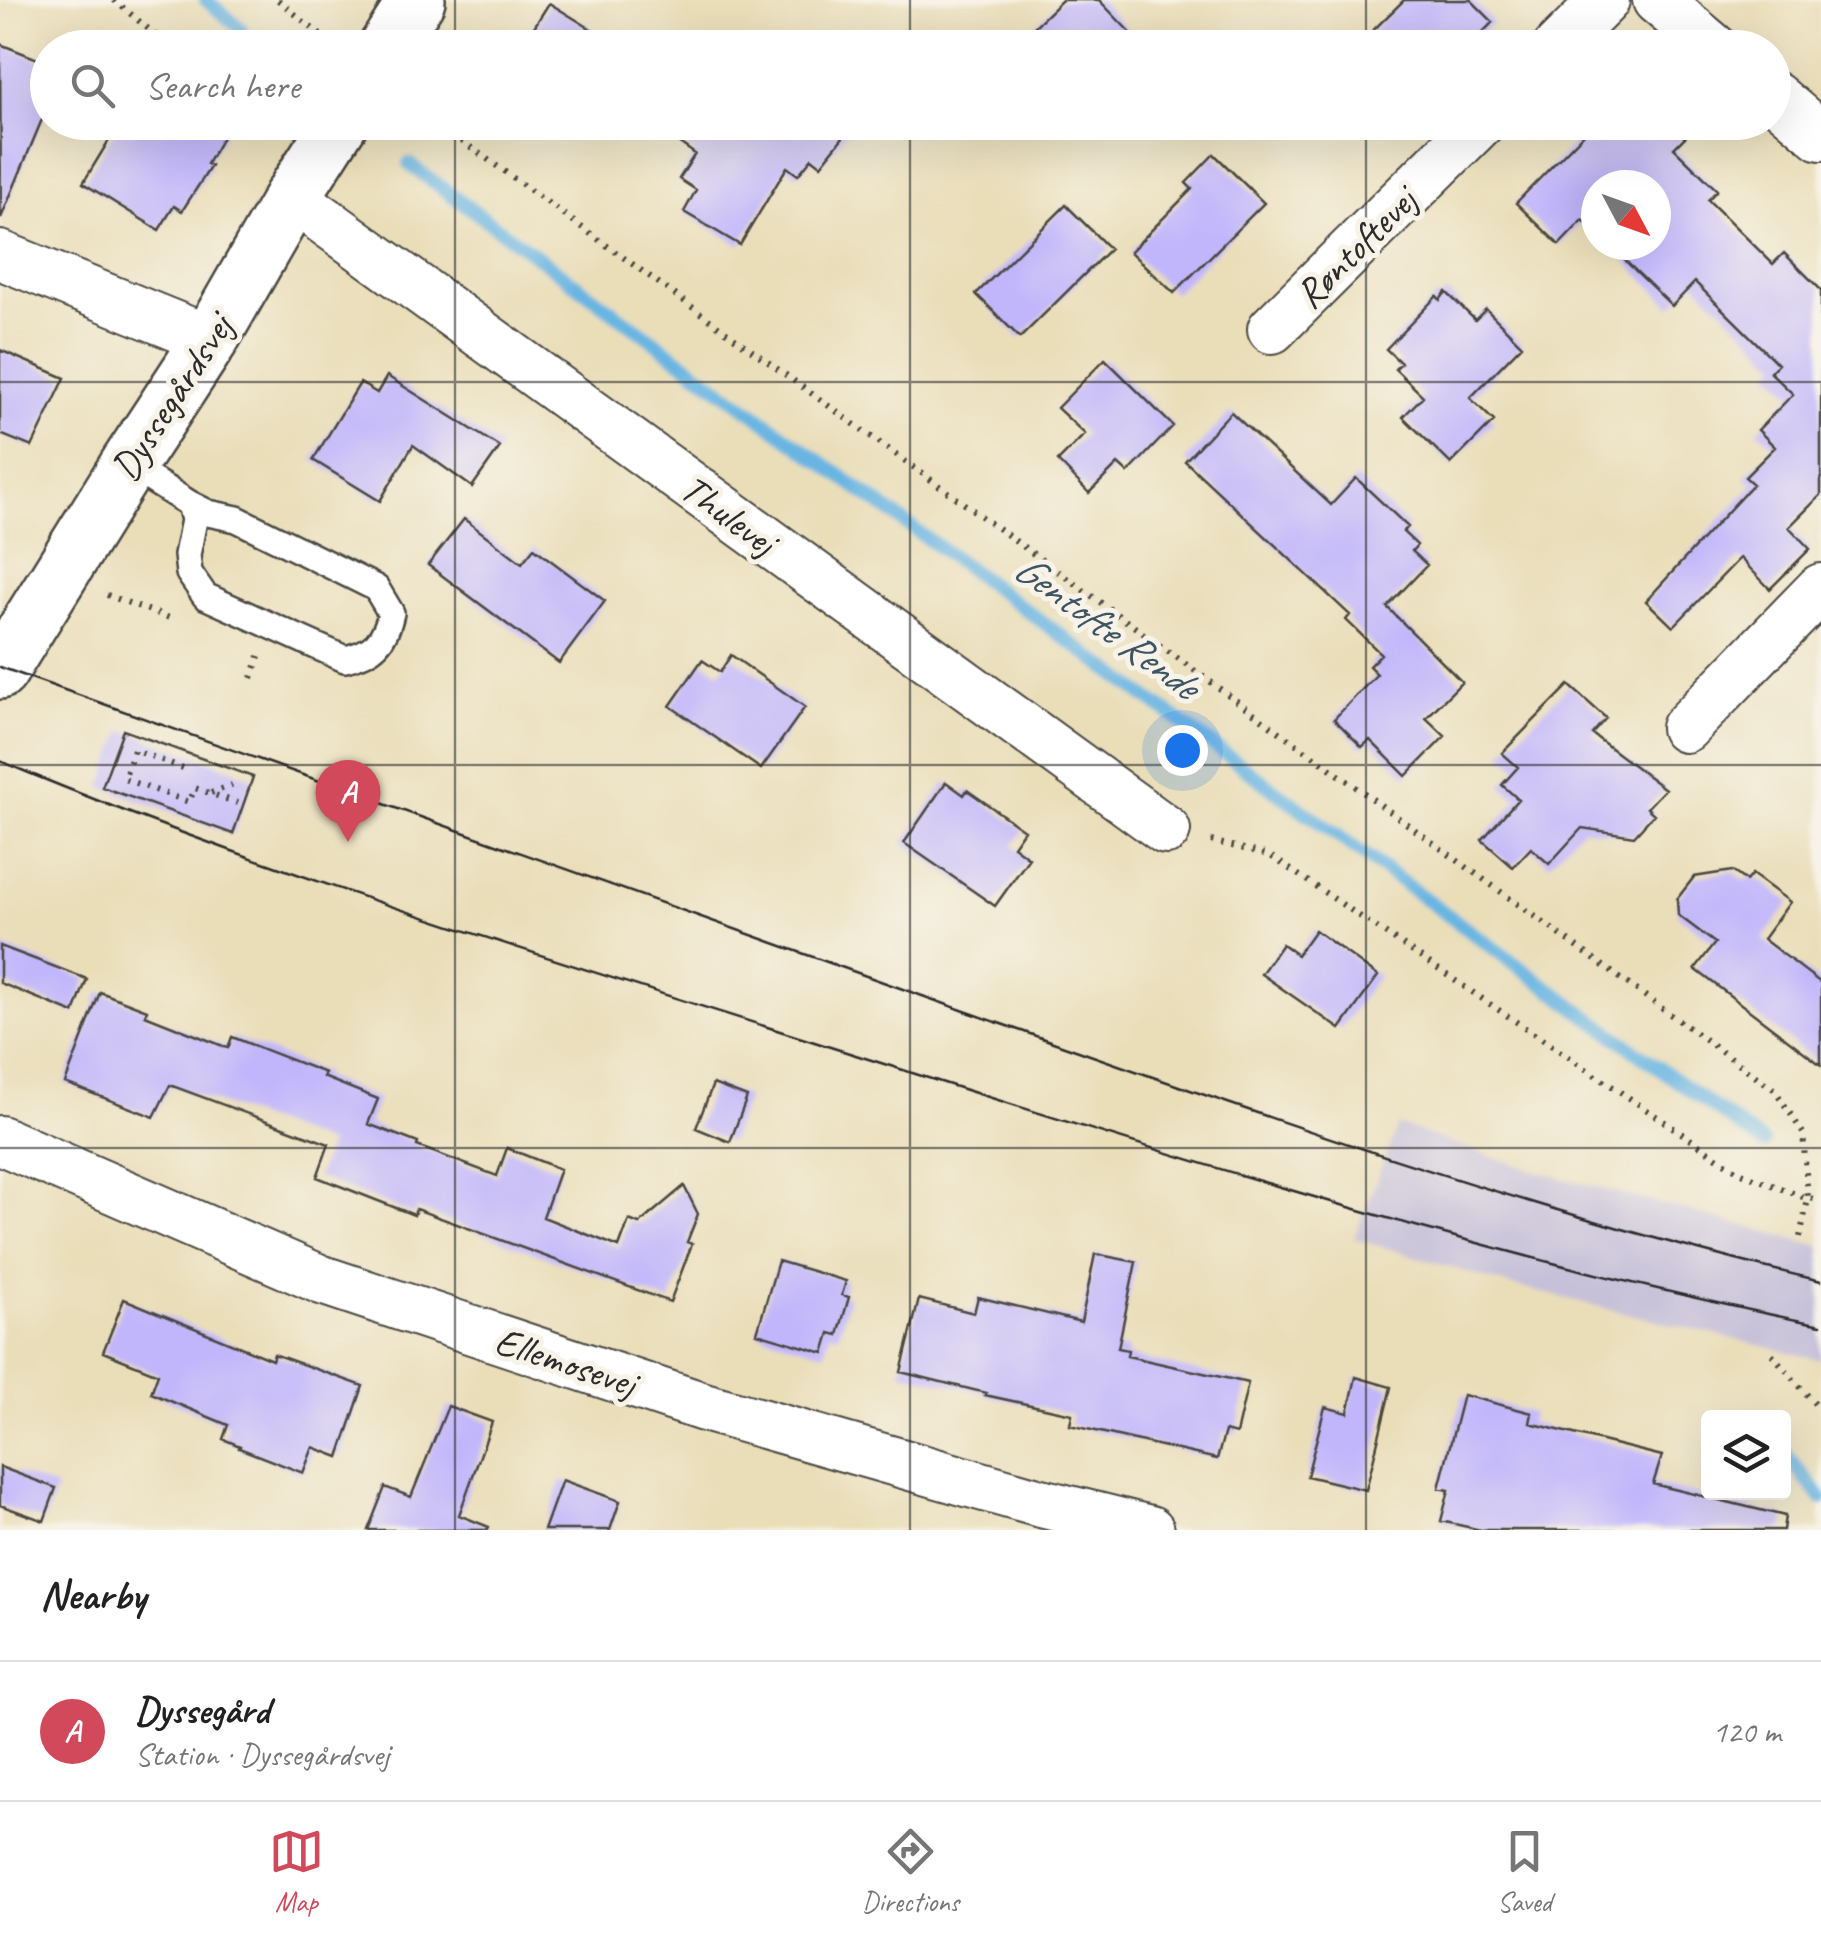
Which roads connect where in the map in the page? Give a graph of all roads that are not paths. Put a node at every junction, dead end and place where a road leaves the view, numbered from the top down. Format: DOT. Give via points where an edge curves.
graph roads {
  1 [pos="417,0"];
  2 [pos="1606,0"];
  3 [pos="1657,0"];
  4 [pos="398,30"];
  5 [pos="1575,30"];
  6 [pos="1693,30"];
  7 [pos="1791,110"];
  8 [pos="1821,136"];
  9 [pos="328,140"];
  10 [pos="1463,140"];
  11 [pos="292,197"];
  12 [pos="0,256"];
  13 [pos="1272,329"];
  14 [pos="210,340"];
  15 [pos="128,465"];
  16 [pos="190,504"];
  17 [pos="1821,588"];
  18 [pos="0,671"];
  19 [pos="1685,728"];
  20 [pos="1166,830"];
  21 [pos="0,1140"];
  22 [pos="1150,1530"];
  1 -- 4 [label="street"];
  2 -- 5 [label="street"];
  3 -- 6 [label="street"];
  7 -- 8 [label="street"];
  9 -- 11 [label="street, Dyssegårdsvej"];
  10 -- 13 [label="street, Røntoftevej"];
  11 -- 14 [label="street, Dyssegårdsvej"];
  11 -- 20 [label="street, Thulevej"];
  12 -- 14 [label="street"];
  14 -- 15 [label="street, Dyssegårdsvej"];
  15 -- 16 [label="lane"];
  15 -- 18 [label="street, Dyssegårdsvej"];
  16 -- 16 [label="lane" via="189,573 205,596 344,660 370,652 383,639 391,613 376,588 238,519"];
  17 -- 19 [label="street"];
  21 -- 22 [label="street, Ellemosevej" via="322,1280 704,1406"];
}
